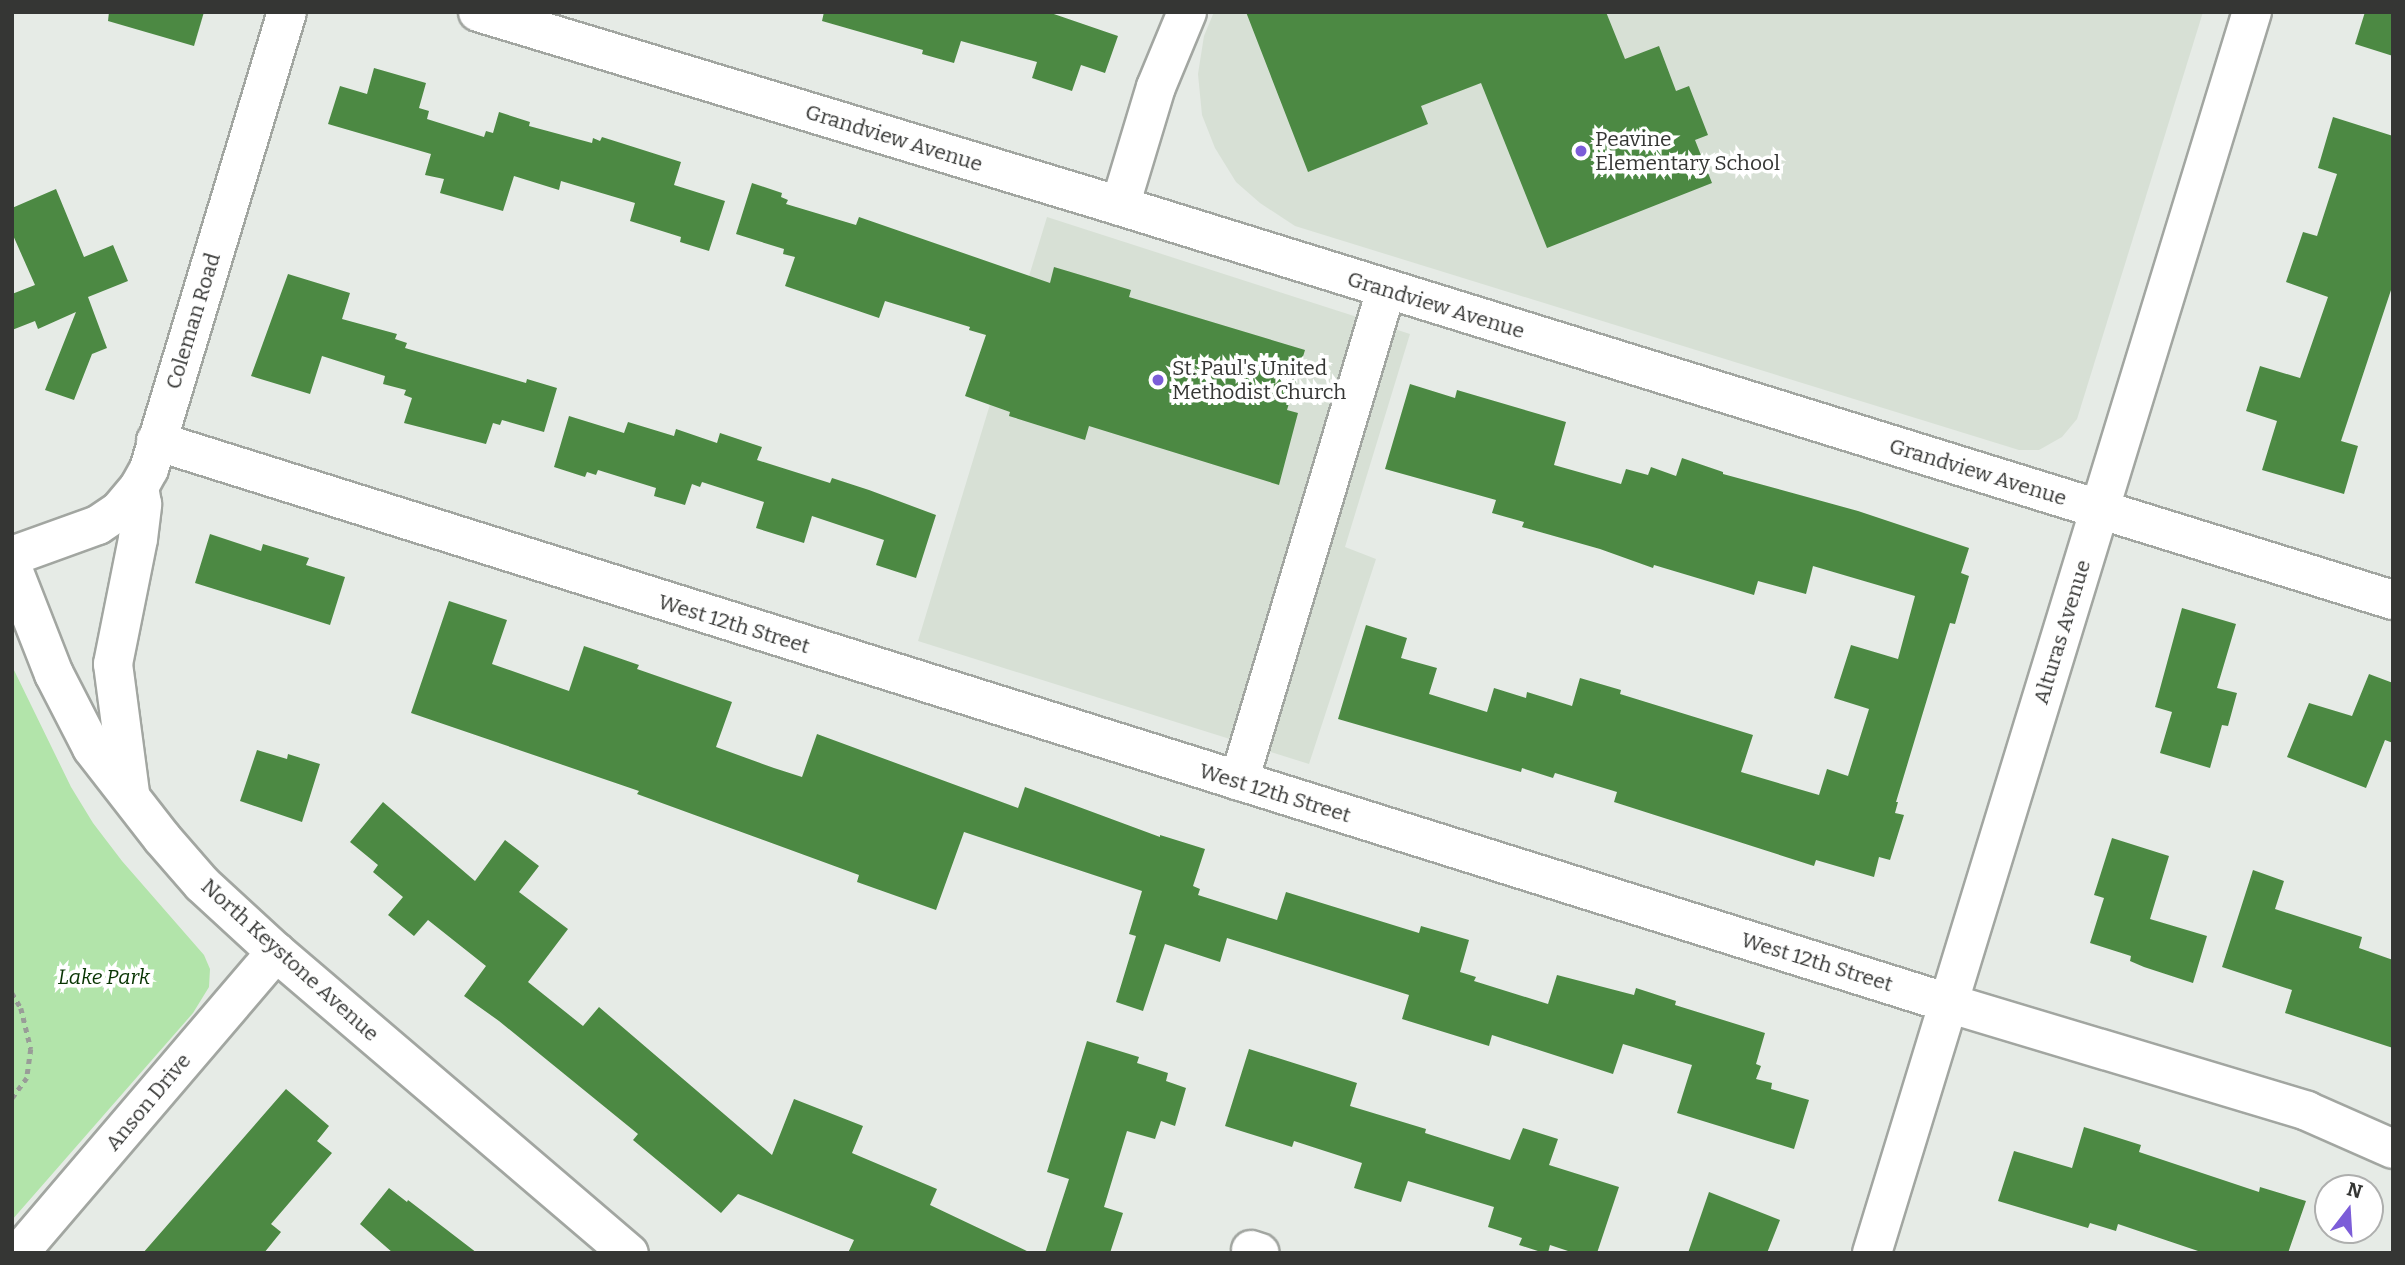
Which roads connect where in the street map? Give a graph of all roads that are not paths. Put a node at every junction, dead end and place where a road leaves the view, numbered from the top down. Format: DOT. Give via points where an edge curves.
graph roads {
  1 [pos="287,12"];
  2 [pos="478,12"];
  3 [pos="1187,12"];
  4 [pos="2252,12"];
  5 [pos="1120,206"];
  6 [pos="1386,290"];
  7 [pos="156,441"];
  8 [pos="139,487"];
  9 [pos="2100,509"];
  10 [pos="12,556"];
  11 [pos="12,566"];
  12 [pos="2393,600"];
  13 [pos="1238,781"];
  14 [pos="130,793"];
  15 [pos="276,952"];
  16 [pos="1948,1003"];
  17 [pos="2393,1149"];
  18 [pos="19,1253"];
  19 [pos="629,1253"];
  20 [pos="1872,1253"];
  1 -- 7 [label="street, Coleman Road"];
  2 -- 5 [label="street, Grandview Avenue"];
  3 -- 5 [label="street" via="1160,77"];
  4 -- 9 [label="street, Alturas Avenue"];
  5 -- 6 [label="street, Grandview Avenue"];
  6 -- 9 [label="street, Grandview Avenue"];
  6 -- 13 [label="street"];
  7 -- 8 [label="street, Coleman Road"];
  7 -- 13 [label="street, West 12th Street"];
  8 -- 10 [label="street, Coleman Road" via="119,511 98,525"];
  8 -- 14 [label="street" via="138,539 113,664"];
  9 -- 12 [label="street, Grandview Avenue"];
  9 -- 16 [label="street, Alturas Avenue"];
  11 -- 14 [label="street, North Keystone Avenue" via="54,674 92,748"];
  13 -- 16 [label="street, West 12th Street"];
  14 -- 15 [label="street, North Keystone Avenue" via="202,884"];
  15 -- 18 [label="street, Anson Drive"];
  15 -- 19 [label="street, North Keystone Avenue"];
  16 -- 17 [label="street, West 12th Street" via="2307,1111"];
  16 -- 20 [label="street, Alturas Avenue"];
}
